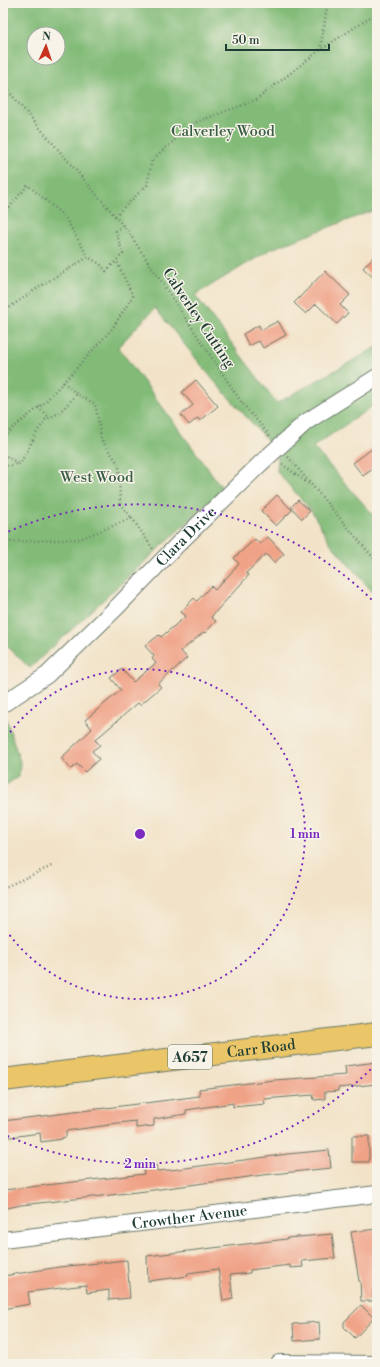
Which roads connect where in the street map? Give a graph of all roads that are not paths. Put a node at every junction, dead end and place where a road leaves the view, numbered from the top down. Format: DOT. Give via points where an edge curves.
graph roads {
  1 [pos="377,377"];
  2 [pos="3,704"];
  3 [pos="377,1034"];
  4 [pos="3,1080"];
  5 [pos="377,1194"];
  6 [pos="3,1240"];
  7 [pos="279,1363"];
  8 [pos="353,1364"];
  9 [pos="375,1364"];
  1 -- 2 [label="street, Clara Drive, bridge" via="306,422 47,675"];
  3 -- 4 [label="main road, Carr Road / A657"];
  5 -- 6 [label="street, Crowther Avenue"];
  7 -- 8 [label="street"];
  8 -- 9 [label="street"];
}
